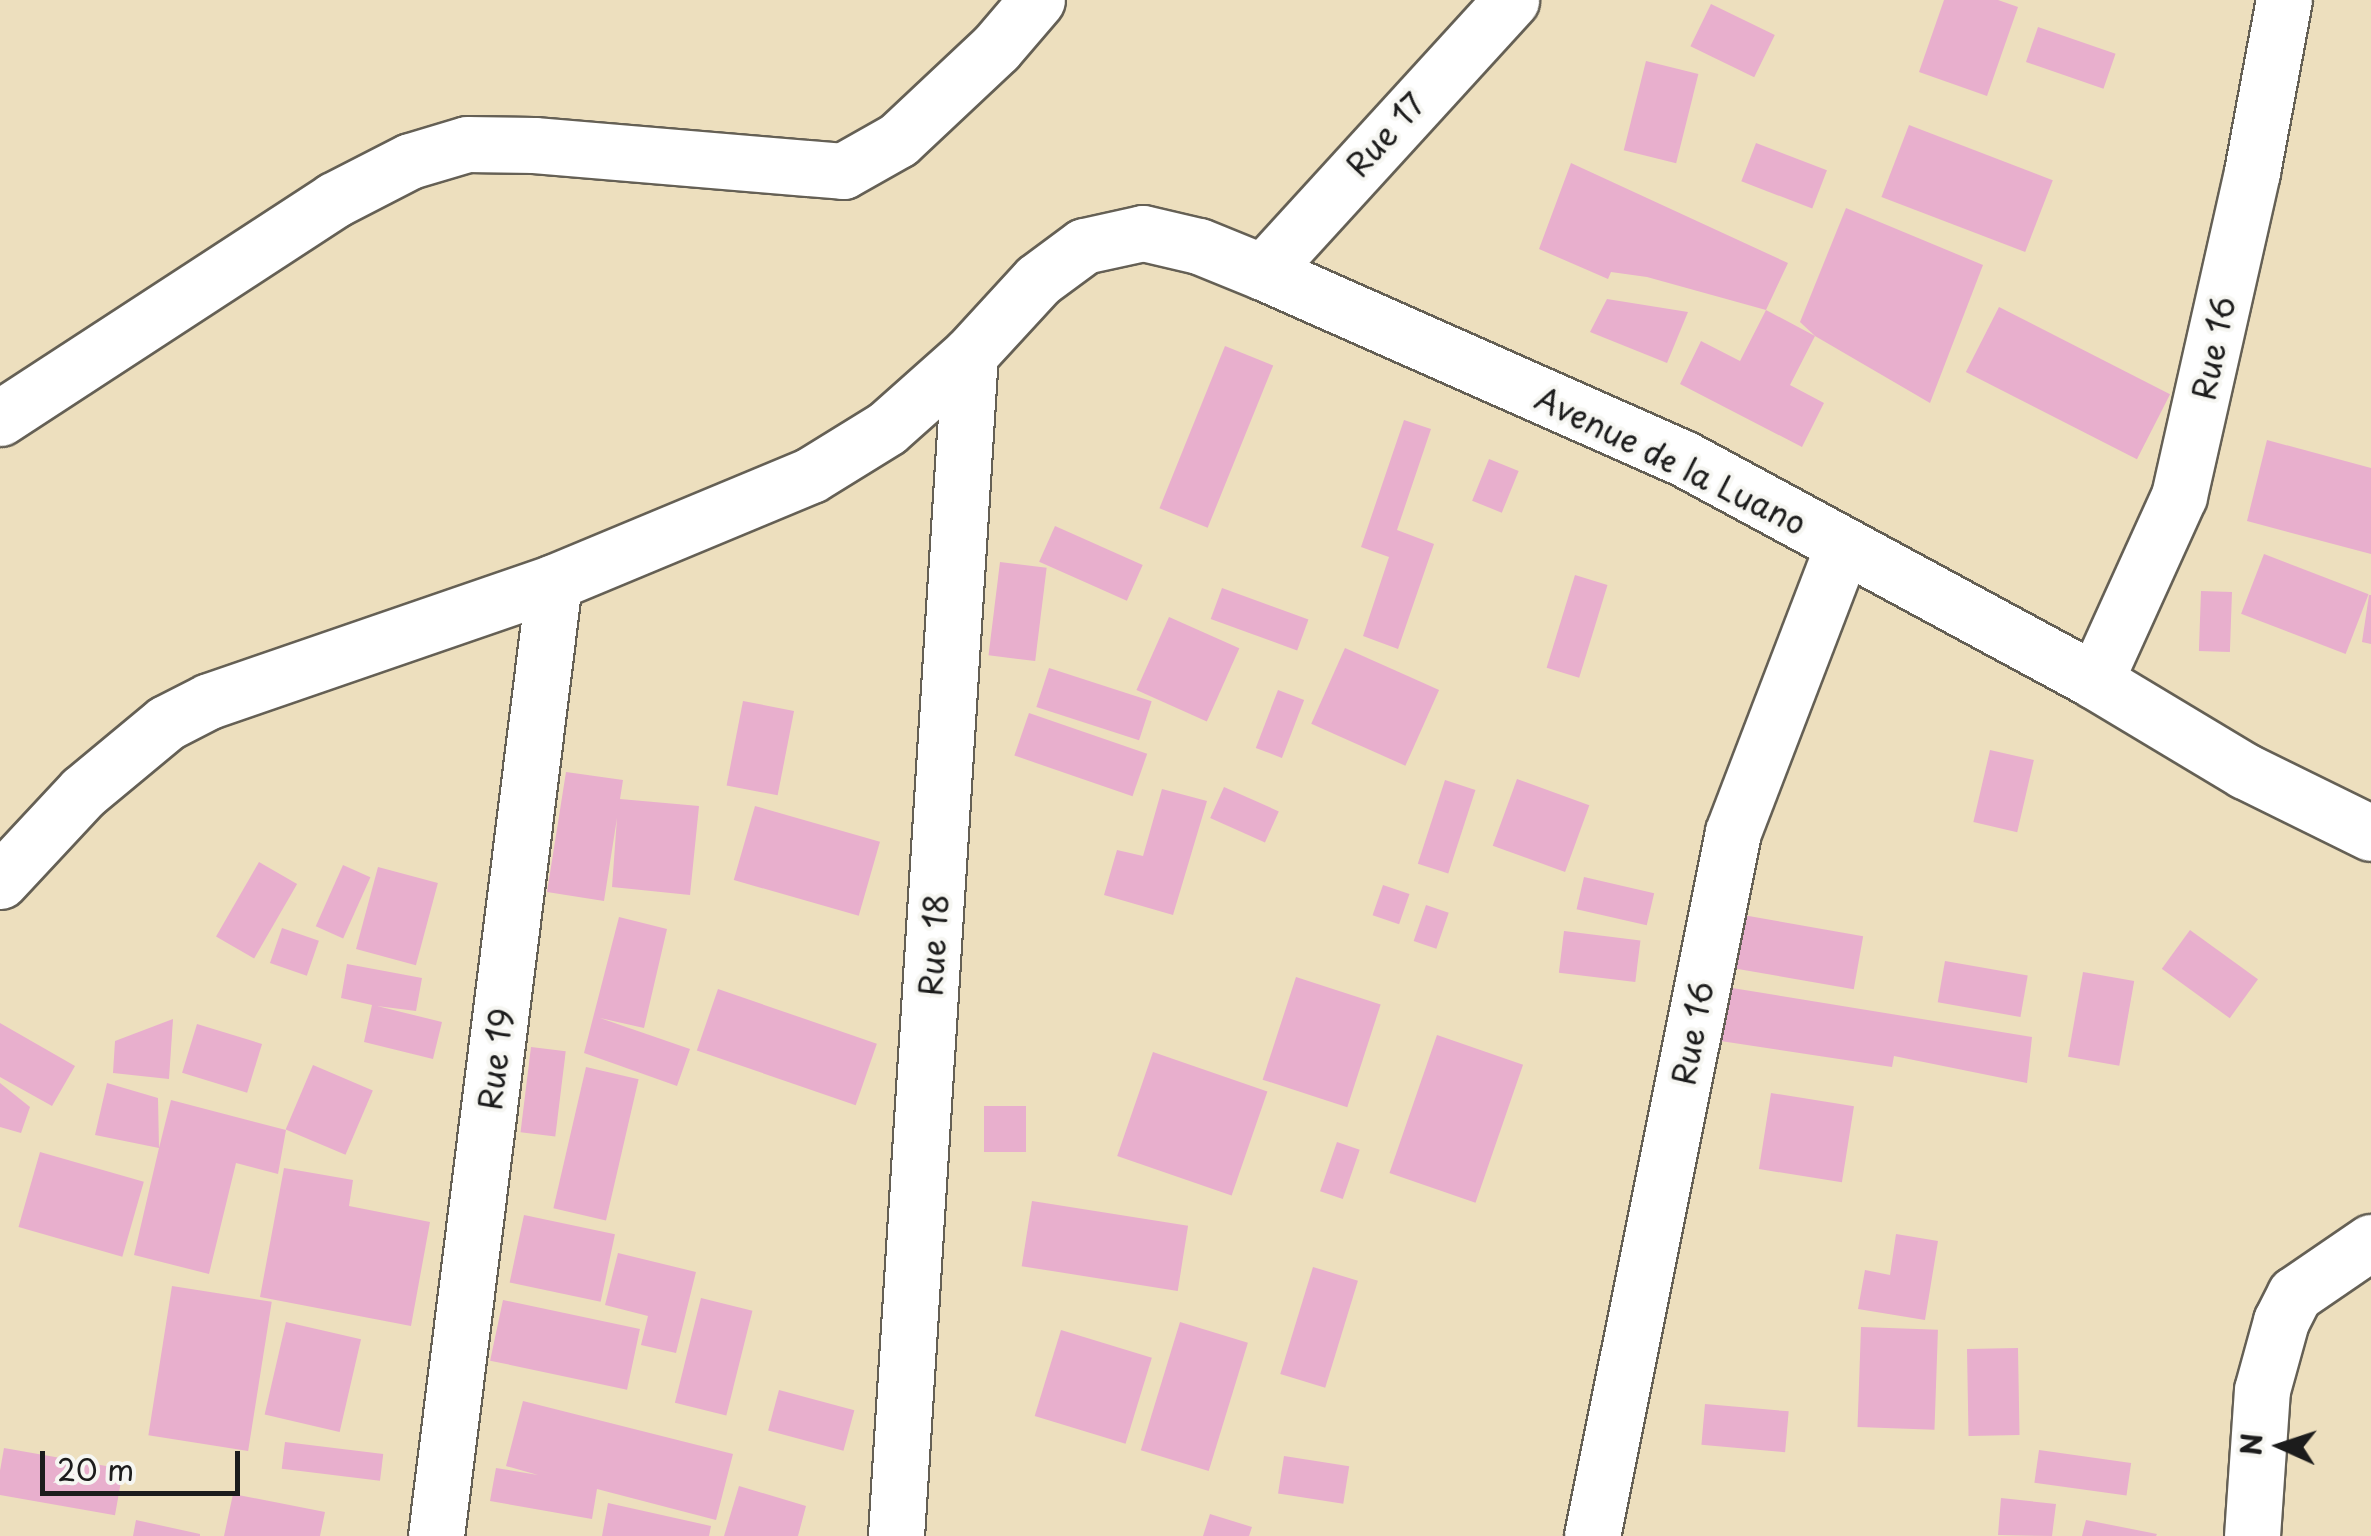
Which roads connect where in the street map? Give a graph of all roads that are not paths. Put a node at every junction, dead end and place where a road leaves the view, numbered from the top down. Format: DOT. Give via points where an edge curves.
graph roads {
  1 [pos="1037,0"];
  2 [pos="1511,0"];
  3 [pos="2284,0"];
  4 [pos="1263,272"];
  5 [pos="970,354"];
  6 [pos="0,418"];
  7 [pos="1843,545"];
  8 [pos="554,582"];
  9 [pos="2094,681"];
  10 [pos="2371,834"];
  11 [pos="0,882"];
  12 [pos="2371,1242"];
  13 [pos="436,1536"];
  14 [pos="896,1536"];
  15 [pos="1592,1536"];
  16 [pos="2252,1536"];
  1 -- 6 [label="street" via="898,140 843,171 534,145 467,144 429,155 334,200"];
  2 -- 4 [label="street, Rue 17"];
  3 -- 9 [label="street, Rue 16" via="2180,496"];
  4 -- 5 [label="street, Avenue de la Luano" via="1170,236 1115,236 1084,246 1038,280"];
  4 -- 7 [label="street, Avenue de la Luano" via="1683,458"];
  5 -- 8 [label="street, Avenue de la Luano" via="856,451"];
  5 -- 14 [label="street, Rue 18"];
  7 -- 9 [label="street, Avenue de la Luano"];
  7 -- 15 [label="street, Rue 16" via="1733,832"];
  8 -- 11 [label="street, Avenue de la Luano" via="180,716 124,754"];
  8 -- 13 [label="street, Rue 19"];
  9 -- 10 [label="street, Avenue de la Luano" via="2244,771"];
  12 -- 16 [label="street" via="2294,1294 2281,1320 2262,1390"];
}
